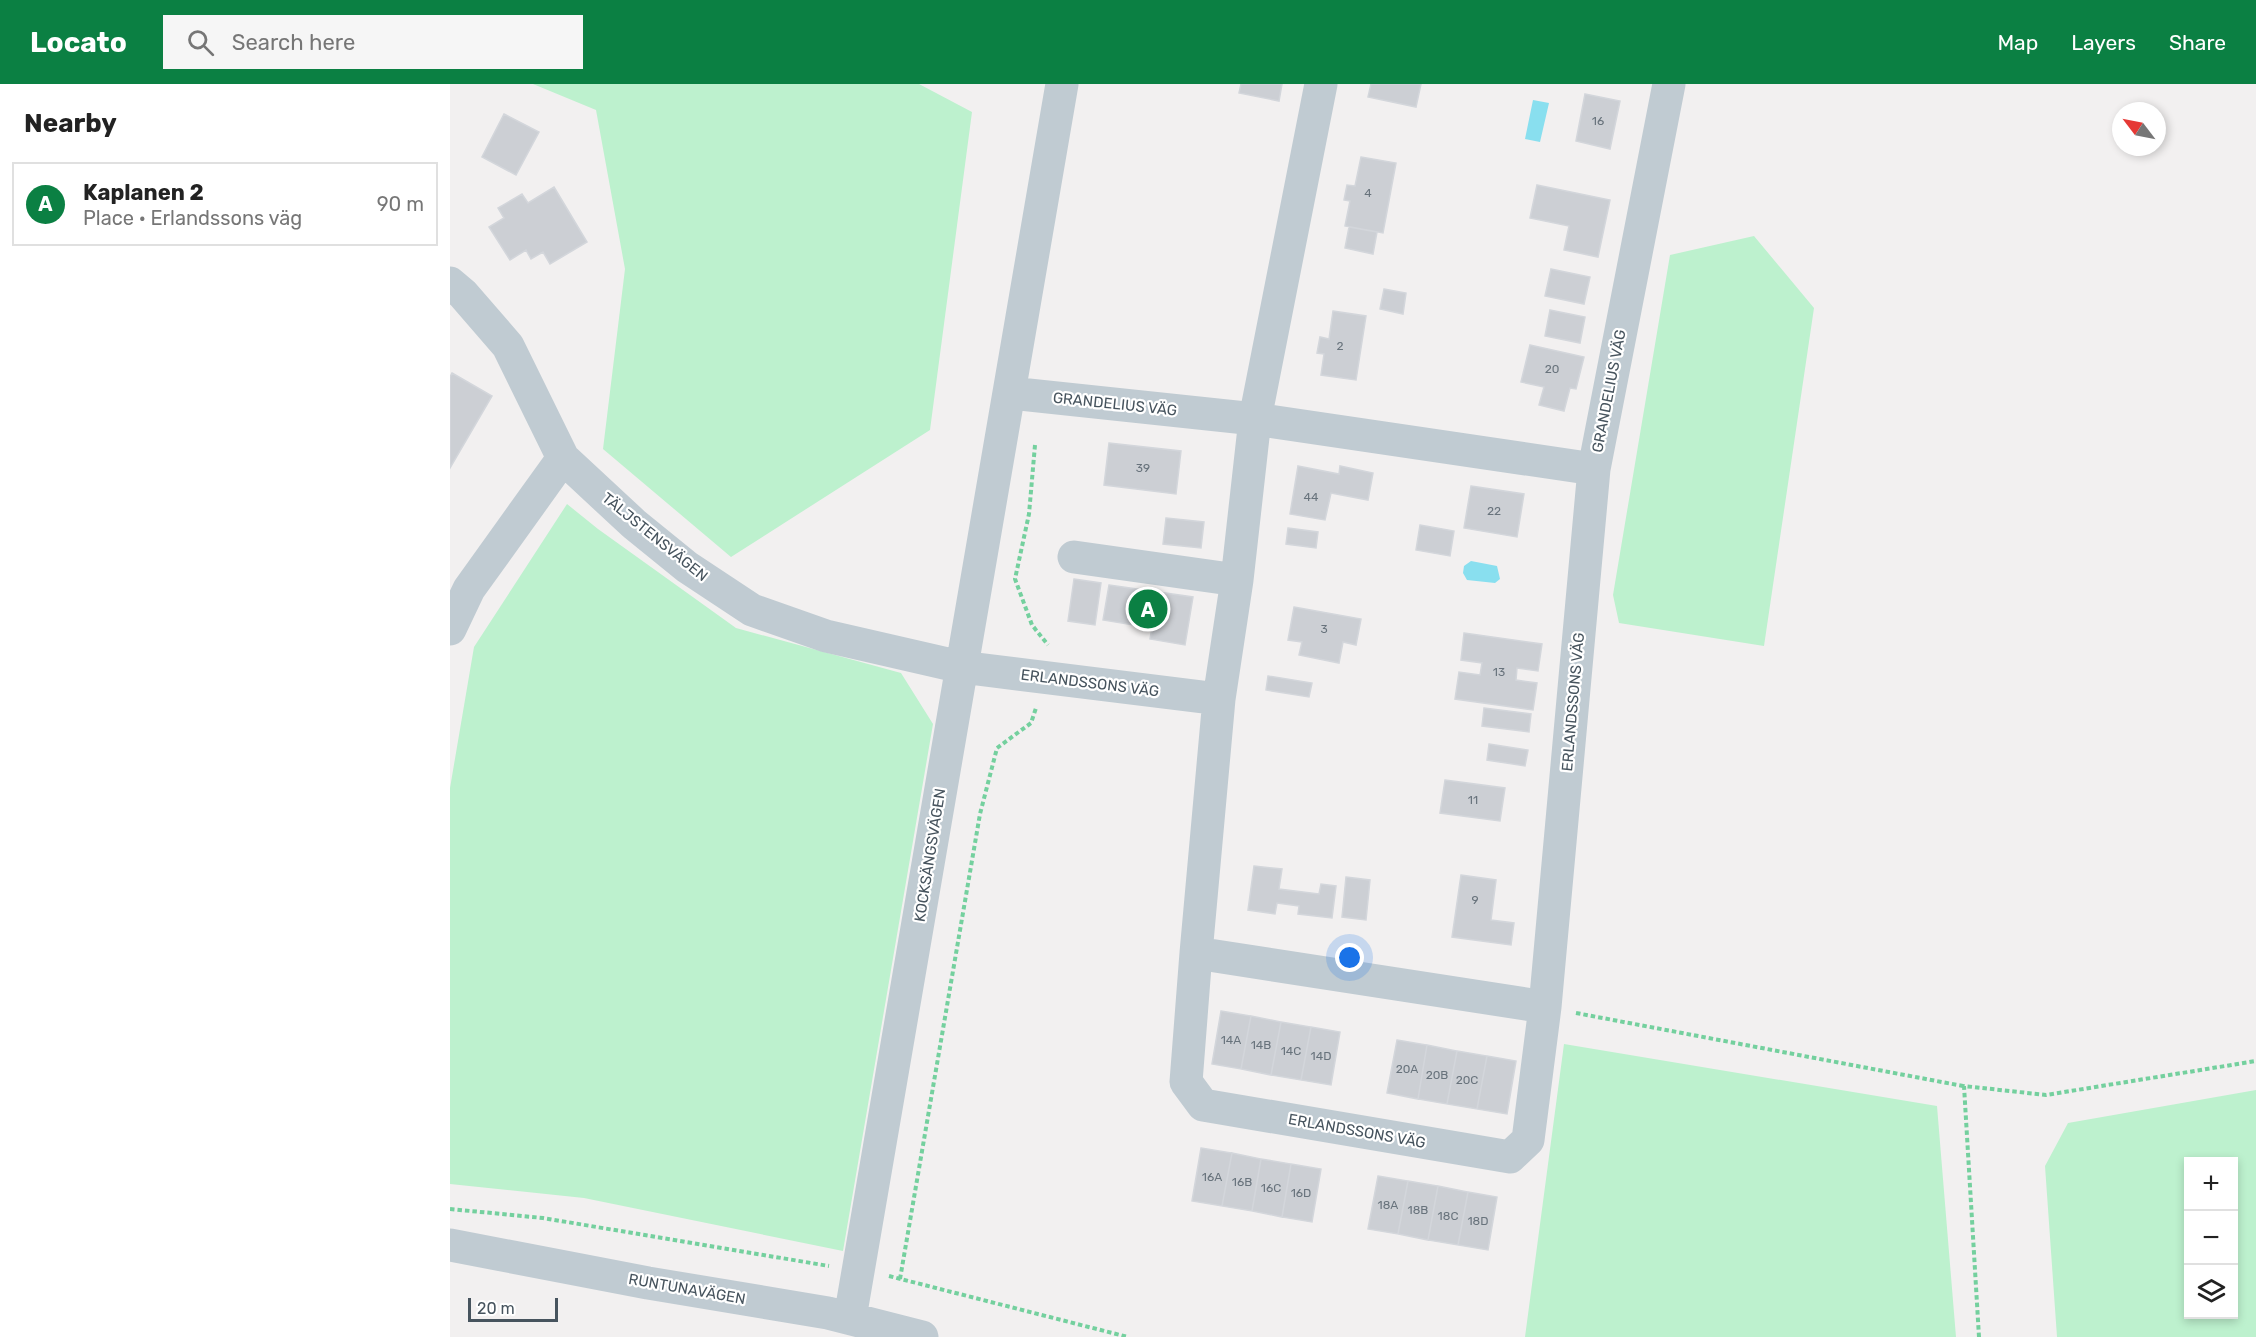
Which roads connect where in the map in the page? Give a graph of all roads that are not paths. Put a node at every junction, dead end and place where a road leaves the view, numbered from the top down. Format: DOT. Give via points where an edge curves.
graph roads {
  1 [pos="1062,84"];
  2 [pos="1321,84"];
  3 [pos="1670,84"];
  4 [pos="450,283"];
  5 [pos="1010,393"];
  6 [pos="1255,419"];
  7 [pos="563,458"];
  8 [pos="1593,469"];
  9 [pos="1074,557"];
  10 [pos="1237,580"];
  11 [pos="450,629"];
  12 [pos="961,667"];
  13 [pos="1219,699"];
  14 [pos="1196,953"];
  15 [pos="1545,1007"];
  16 [pos="450,1245"];
  17 [pos="850,1318"];
  18 [pos="922,1337"];
  1 -- 5 [label="street, KOCKSÄNGSVÄGEN"];
  2 -- 6 [label="street"];
  3 -- 8 [label="street, GRANDELIUS VÄG"];
  4 -- 7 [label="street, TÄLJSTENSVÄGEN" via="508,346"];
  5 -- 6 [label="street, GRANDELIUS VÄG"];
  5 -- 12 [label="street, KOCKSÄNGSVÄGEN"];
  6 -- 8 [label="street, GRANDELIUS VÄG"];
  6 -- 10 [label="street, ERLANDSSONS VÄG"];
  7 -- 11 [label="street" via="469,589"];
  7 -- 12 [label="street, TÄLJSTENSVÄGEN" via="687,567 752,610 826,636"];
  8 -- 15 [label="street, ERLANDSSONS VÄG"];
  9 -- 10 [label="street"];
  10 -- 13 [label="street, ERLANDSSONS VÄG"];
  12 -- 13 [label="street, ERLANDSSONS VÄG"];
  12 -- 17 [label="street, KOCKSÄNGSVÄGEN"];
  13 -- 14 [label="street, ERLANDSSONS VÄG"];
  14 -- 15 [label="street"];
  14 -- 15 [label="street, ERLANDSSONS VÄG" via="1186,1082 1203,1105 1510,1157 1528,1140"];
  16 -- 17 [label="street, RUNTUNAVÄGEN"];
  17 -- 18 [label="street, RUNTUNAVÄGEN"];
}
